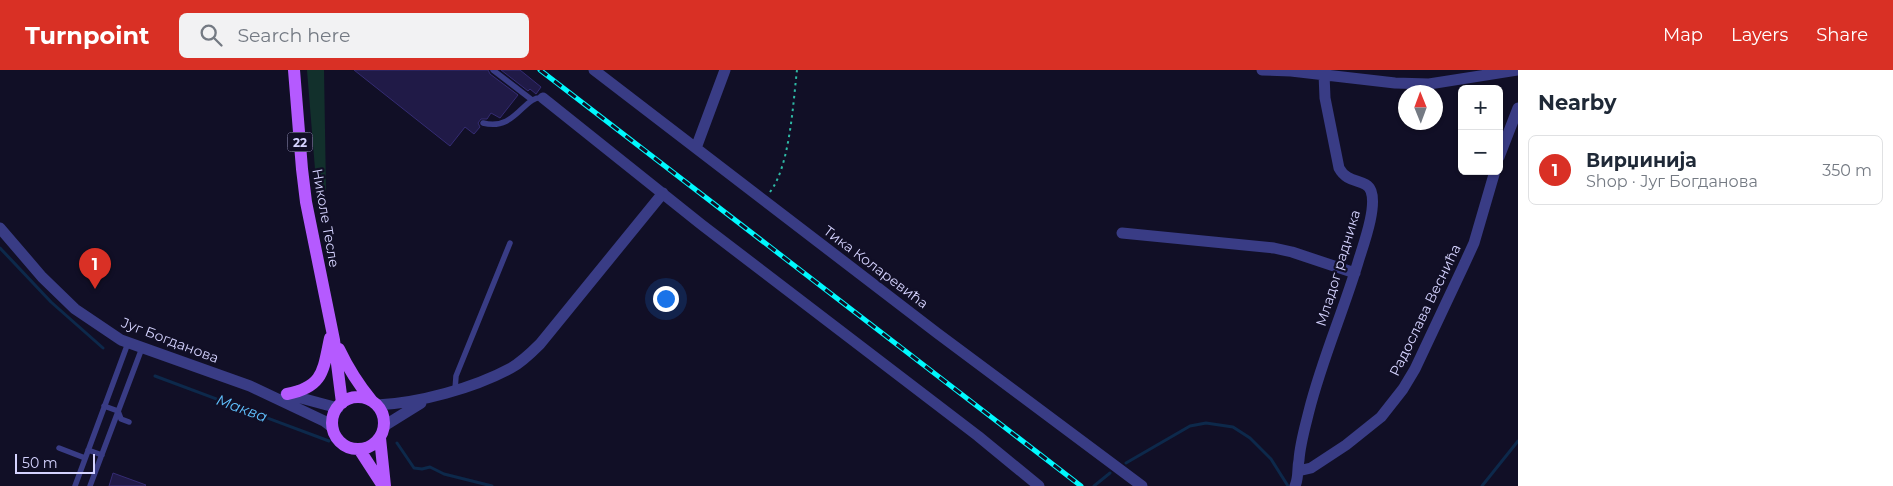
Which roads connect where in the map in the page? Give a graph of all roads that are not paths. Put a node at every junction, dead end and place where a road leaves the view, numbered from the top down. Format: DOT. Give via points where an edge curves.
graph roads {
  1 [pos="294,70"];
  2 [pos="493,70"];
  3 [pos="594,70"];
  4 [pos="725,70"];
  5 [pos="1262,70"];
  6 [pos="1518,70"];
  7 [pos="1324,74"];
  8 [pos="538,99"];
  9 [pos="1518,108"];
  10 [pos="483,123"];
  11 [pos="1503,147"];
  12 [pos="696,148"];
  13 [pos="1494,175"];
  14 [pos="663,193"];
  15 [pos="0,228"];
  16 [pos="1122,232"];
  17 [pos="510,243"];
  18 [pos="1355,272"];
  19 [pos="333,334"];
  20 [pos="128,343"];
  21 [pos="142,348"];
  22 [pos="250,386"];
  23 [pos="455,390"];
  24 [pos="287,394"];
  25 [pos="426,399"];
  26 [pos="375,403"];
  27 [pos="340,405"];
  28 [pos="104,406"];
  29 [pos="118,411"];
  30 [pos="129,422"];
  31 [pos="333,428"];
  32 [pos="382,432"];
  33 [pos="59,448"];
  34 [pos="359,449"];
  35 [pos="88,450"];
  36 [pos="102,455"];
  37 [pos="85,458"];
  38 [pos="1298,471"];
  39 [pos="1295,485"];
  40 [pos="74,486"];
  41 [pos="90,486"];
  42 [pos="384,486"];
  43 [pos="1039,486"];
  44 [pos="1142,486"];
  1 -- 19 [label="main road, Николе Тесле / 22" via="308,214"];
  2 -- 8 [label="lane"];
  3 -- 12 [label="street, Тика Коларевића"];
  4 -- 12 [label="street"];
  5 -- 7 [label="street"];
  6 -- 7 [label="street" via="1429,84 1371,81"];
  7 -- 18 [label="street, Младог радника" via="1325,98 1339,168 1343,176 1365,184 1371,192 1370,221"];
  8 -- 10 [label="lane" via="504,124"];
  8 -- 14 [label="street"];
  9 -- 11 [label="street"];
  12 -- 44 [label="street, Тика Коларевића"];
  13 -- 38 [label="street, Радослава Веснића" via="1474,243 1415,369 1402,389 1381,417 1346,445 1311,468"];
  14 -- 23 [label="street" via="540,344 510,369"];
  14 -- 43 [label="street"];
  15 -- 20 [label="street, Југ Богданова" via="75,309"];
  16 -- 18 [label="street" via="1274,248"];
  17 -- 23 [label="lane" via="456,376"];
  18 -- 38 [label="street, Младог радника" via="1309,410"];
  19 -- 24 [label="main road" via="318,380 311,387"];
  19 -- 26 [label="main road, Николе Тесле / 22" via="347,367"];
  19 -- 27 [label="main road, Николе Тесле / 22"];
  20 -- 21 [label="street, Југ Богданова"];
  20 -- 28 [label="lane"];
  21 -- 22 [label="street, Југ Богданова"];
  21 -- 29 [label="lane"];
  22 -- 24 [label="street"];
  22 -- 31 [label="street" via="319,418"];
  23 -- 25 [label="street"];
  24 -- 27 [label="street"];
  25 -- 26 [label="street" via="400,404"];
  25 -- 32 [label="street"];
  26 -- 27 [label="main road" via="356,397"];
  26 -- 32 [label="main road, 22" via="382,411"];
  27 -- 31 [label="main road, 22" via="334,414"];
  28 -- 29 [label="lane"];
  28 -- 35 [label="lane"];
  29 -- 30 [label="lane" via="121,419"];
  29 -- 36 [label="lane"];
  31 -- 34 [label="main road, 22" via="344,445"];
  32 -- 34 [label="main road" via="374,444"];
  32 -- 42 [label="main road, 22"];
  33 -- 37 [label="lane"];
  34 -- 42 [label="main road, 22"];
  35 -- 36 [label="lane"];
  35 -- 37 [label="lane"];
  36 -- 41 [label="lane"];
  37 -- 40 [label="lane"];
  38 -- 39 [label="street, Младог радника"];
}
